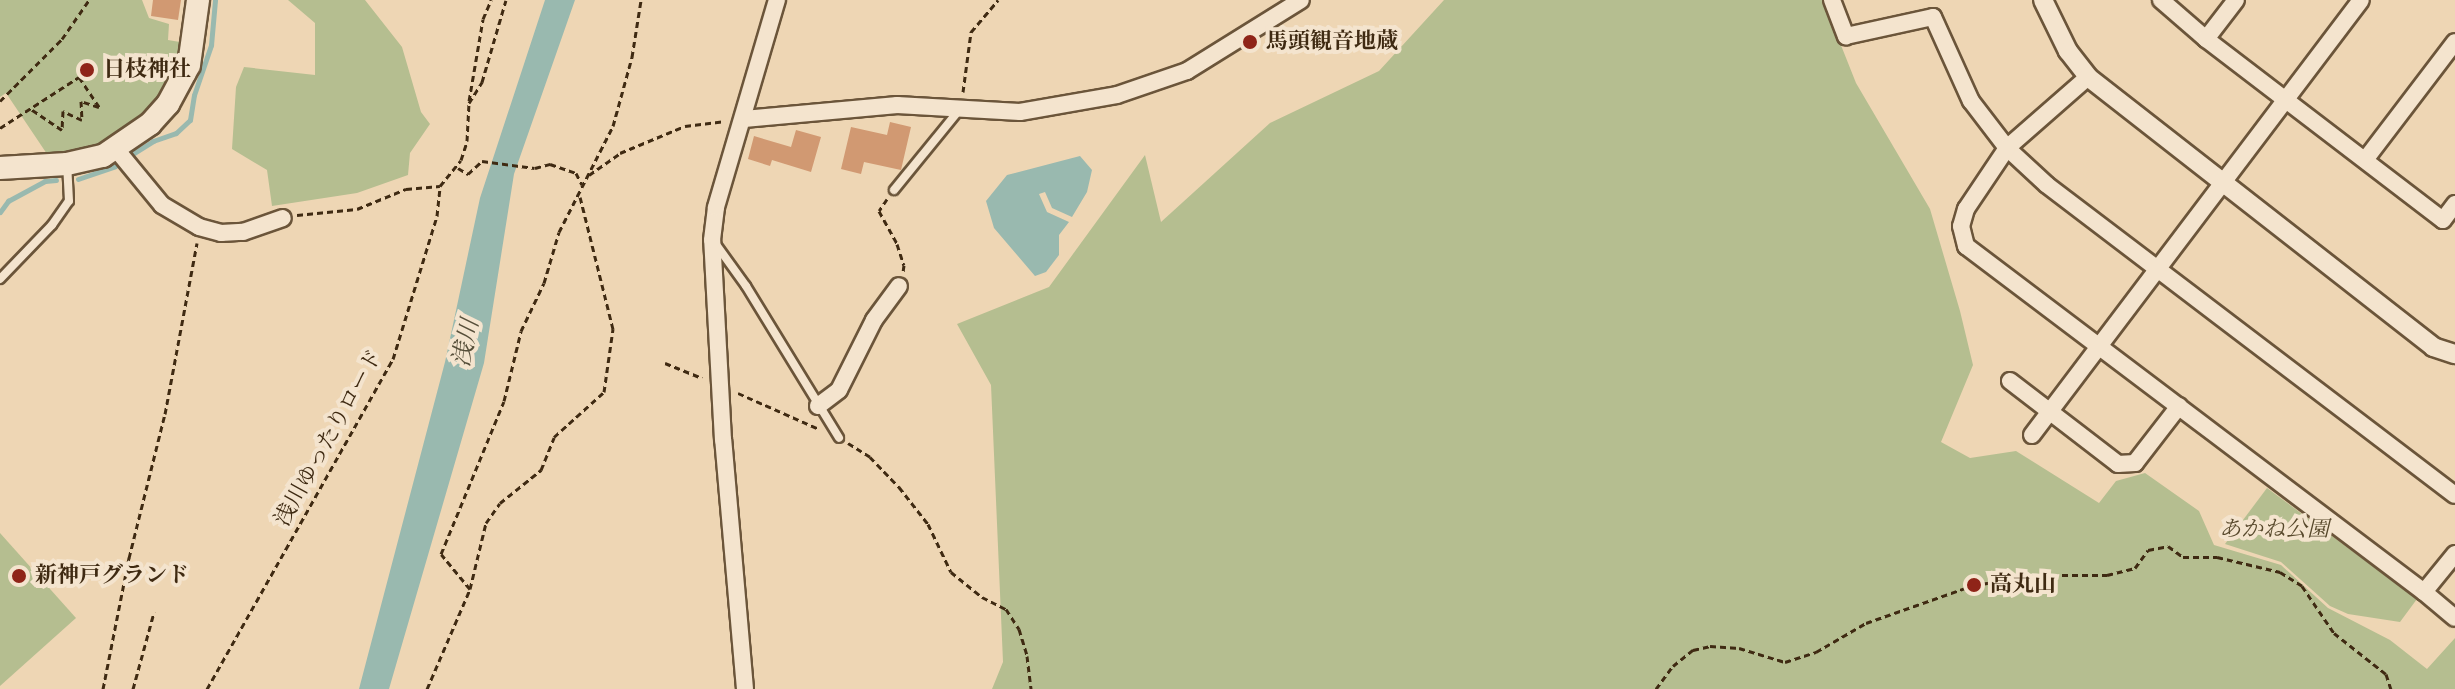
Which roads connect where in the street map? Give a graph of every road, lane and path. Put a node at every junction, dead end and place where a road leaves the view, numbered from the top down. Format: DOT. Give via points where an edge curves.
graph roads {
  1 [pos="89,0"];
  2 [pos="198,0"];
  3 [pos="491,0"];
  4 [pos="506,0"];
  5 [pos="641,0"];
  6 [pos="777,0"];
  7 [pos="998,0"];
  8 [pos="1301,0"];
  9 [pos="1832,0"];
  10 [pos="2043,0"];
  11 [pos="2161,0"];
  12 [pos="2236,0"];
  13 [pos="2361,0"];
  14 [pos="1932,8"];
  15 [pos="2206,39"];
  16 [pos="2455,42"];
  17 [pos="2088,77"];
  18 [pos="2285,99"];
  19 [pos="0,101"];
  20 [pos="469,103"];
  21 [pos="961,108"];
  22 [pos="31,109"];
  23 [pos="744,119"];
  24 [pos="0,128"];
  25 [pos="2007,148"];
  26 [pos="116,149"];
  27 [pos="2365,160"];
  28 [pos="67,164"];
  29 [pos="0,168"];
  30 [pos="456,169"];
  31 [pos="586,178"];
  32 [pos="2223,183"];
  33 [pos="582,185"];
  34 [pos="440,186"];
  35 [pos="894,190"];
  36 [pos="579,196"];
  37 [pos="2455,204"];
  38 [pos="283,218"];
  39 [pos="712,240"];
  40 [pos="195,262"];
  41 [pos="2157,267"];
  42 [pos="0,279"];
  43 [pos="899,286"];
  44 [pos="2098,346"];
  45 [pos="2455,354"];
  46 [pos="665,363"];
  47 [pos="2010,381"];
  48 [pos="719,385"];
  49 [pos="818,406"];
  50 [pos="2179,406"];
  51 [pos="2049,413"];
  52 [pos="2032,435"];
  53 [pos="839,438"];
  54 [pos="2455,495"];
  55 [pos="2455,554"];
  56 [pos="470,589"];
  57 [pos="2424,592"];
  58 [pos="154,612"];
  59 [pos="2455,618"];
  60 [pos="103,689"];
  61 [pos="133,689"];
  62 [pos="207,689"];
  63 [pos="427,689"];
  64 [pos="745,689"];
  65 [pos="1031,689"];
  66 [pos="1656,689"];
  67 [pos="2391,689"];
  1 -- 19 [label="path" via="62,39"];
  2 -- 26 [label="main road" via="194,45 180,85 150,124"];
  3 -- 20 [label="path"];
  4 -- 20 [label="path" via="482,82"];
  5 -- 31 [label="path" via="613,126"];
  6 -- 23 [label="street"];
  7 -- 21 [label="path" via="971,32"];
  8 -- 21 [label="street" via="1160,83 1050,109 1000,113"];
  9 -- 14 [label="street" via="1846,36"];
  10 -- 17 [label="street" via="2068,51"];
  11 -- 15 [label="street"];
  12 -- 15 [label="street"];
  13 -- 18 [label="street"];
  14 -- 25 [label="street" via="1971,101"];
  15 -- 18 [label="street"];
  16 -- 27 [label="street"];
  17 -- 25 [label="street"];
  17 -- 32 [label="street"];
  18 -- 27 [label="street"];
  18 -- 32 [label="street"];
  20 -- 30 [label="path" via="467,141"];
  21 -- 23 [label="street" via="897,105"];
  21 -- 35 [label="lane"];
  22 -- 22 [label="path" via="79,77 99,107 81,101 82,120 63,111 62,130"];
  22 -- 24 [label="path"];
  23 -- 31 [label="path" via="685,126 620,153"];
  23 -- 39 [label="street" via="716,207"];
  25 -- 41 [label="street" via="2047,185"];
  25 -- 44 [label="street" via="1966,209 1961,226 1966,246"];
  26 -- 28 [label="main road"];
  26 -- 38 [label="street" via="162,205 199,227 243,232"];
  27 -- 37 [label="street" via="2443,220"];
  28 -- 29 [label="main road"];
  28 -- 42 [label="lane" via="69,201"];
  30 -- 33 [label="path" via="468,174 476,163 493,162 556,166 576,173"];
  30 -- 34 [label="path"];
  31 -- 33 [label="path"];
  32 -- 41 [label="street"];
  32 -- 45 [label="street" via="2433,347"];
  33 -- 36 [label="path"];
  34 -- 38 [label="path" via="406,189 357,209"];
  34 -- 62 [label="path, 浅川ゆったりロード" via="437,216 393,359"];
  35 -- 43 [label="path" via="879,211 904,265"];
  36 -- 56 [label="path" via="559,232 544,283 521,331 504,401 441,554"];
  36 -- 56 [label="path" via="613,329 604,392 554,437 541,470 500,503 486,523"];
  39 -- 48 [label="street"];
  39 -- 49 [label="lane"];
  40 -- 60 [label="path"];
  41 -- 44 [label="street"];
  41 -- 54 [label="street"];
  43 -- 49 [label="street" via="874,320 839,390"];
  44 -- 50 [label="street"];
  44 -- 51 [label="street"];
  46 -- 48 [label="path"];
  47 -- 51 [label="street"];
  48 -- 53 [label="path"];
  48 -- 64 [label="street"];
  49 -- 53 [label="lane"];
  50 -- 51 [label="street" via="2135,463 2118,464"];
  50 -- 57 [label="street"];
  51 -- 52 [label="street"];
  53 -- 65 [label="path" via="870,457 899,487 928,524 951,572 1006,609 1023,643"];
  55 -- 57 [label="street"];
  56 -- 63 [label="path"];
  57 -- 59 [label="street"];
  58 -- 61 [label="path"];
  66 -- 67 [label="path" via="1693,650 1739,648 1785,662 1816,652 1866,623 1974,585 2042,575 2107,575 2135,568 2148,550 2168,546 2183,557 2217,557 2280,572 2302,586 2334,633 2386,674"];
}
